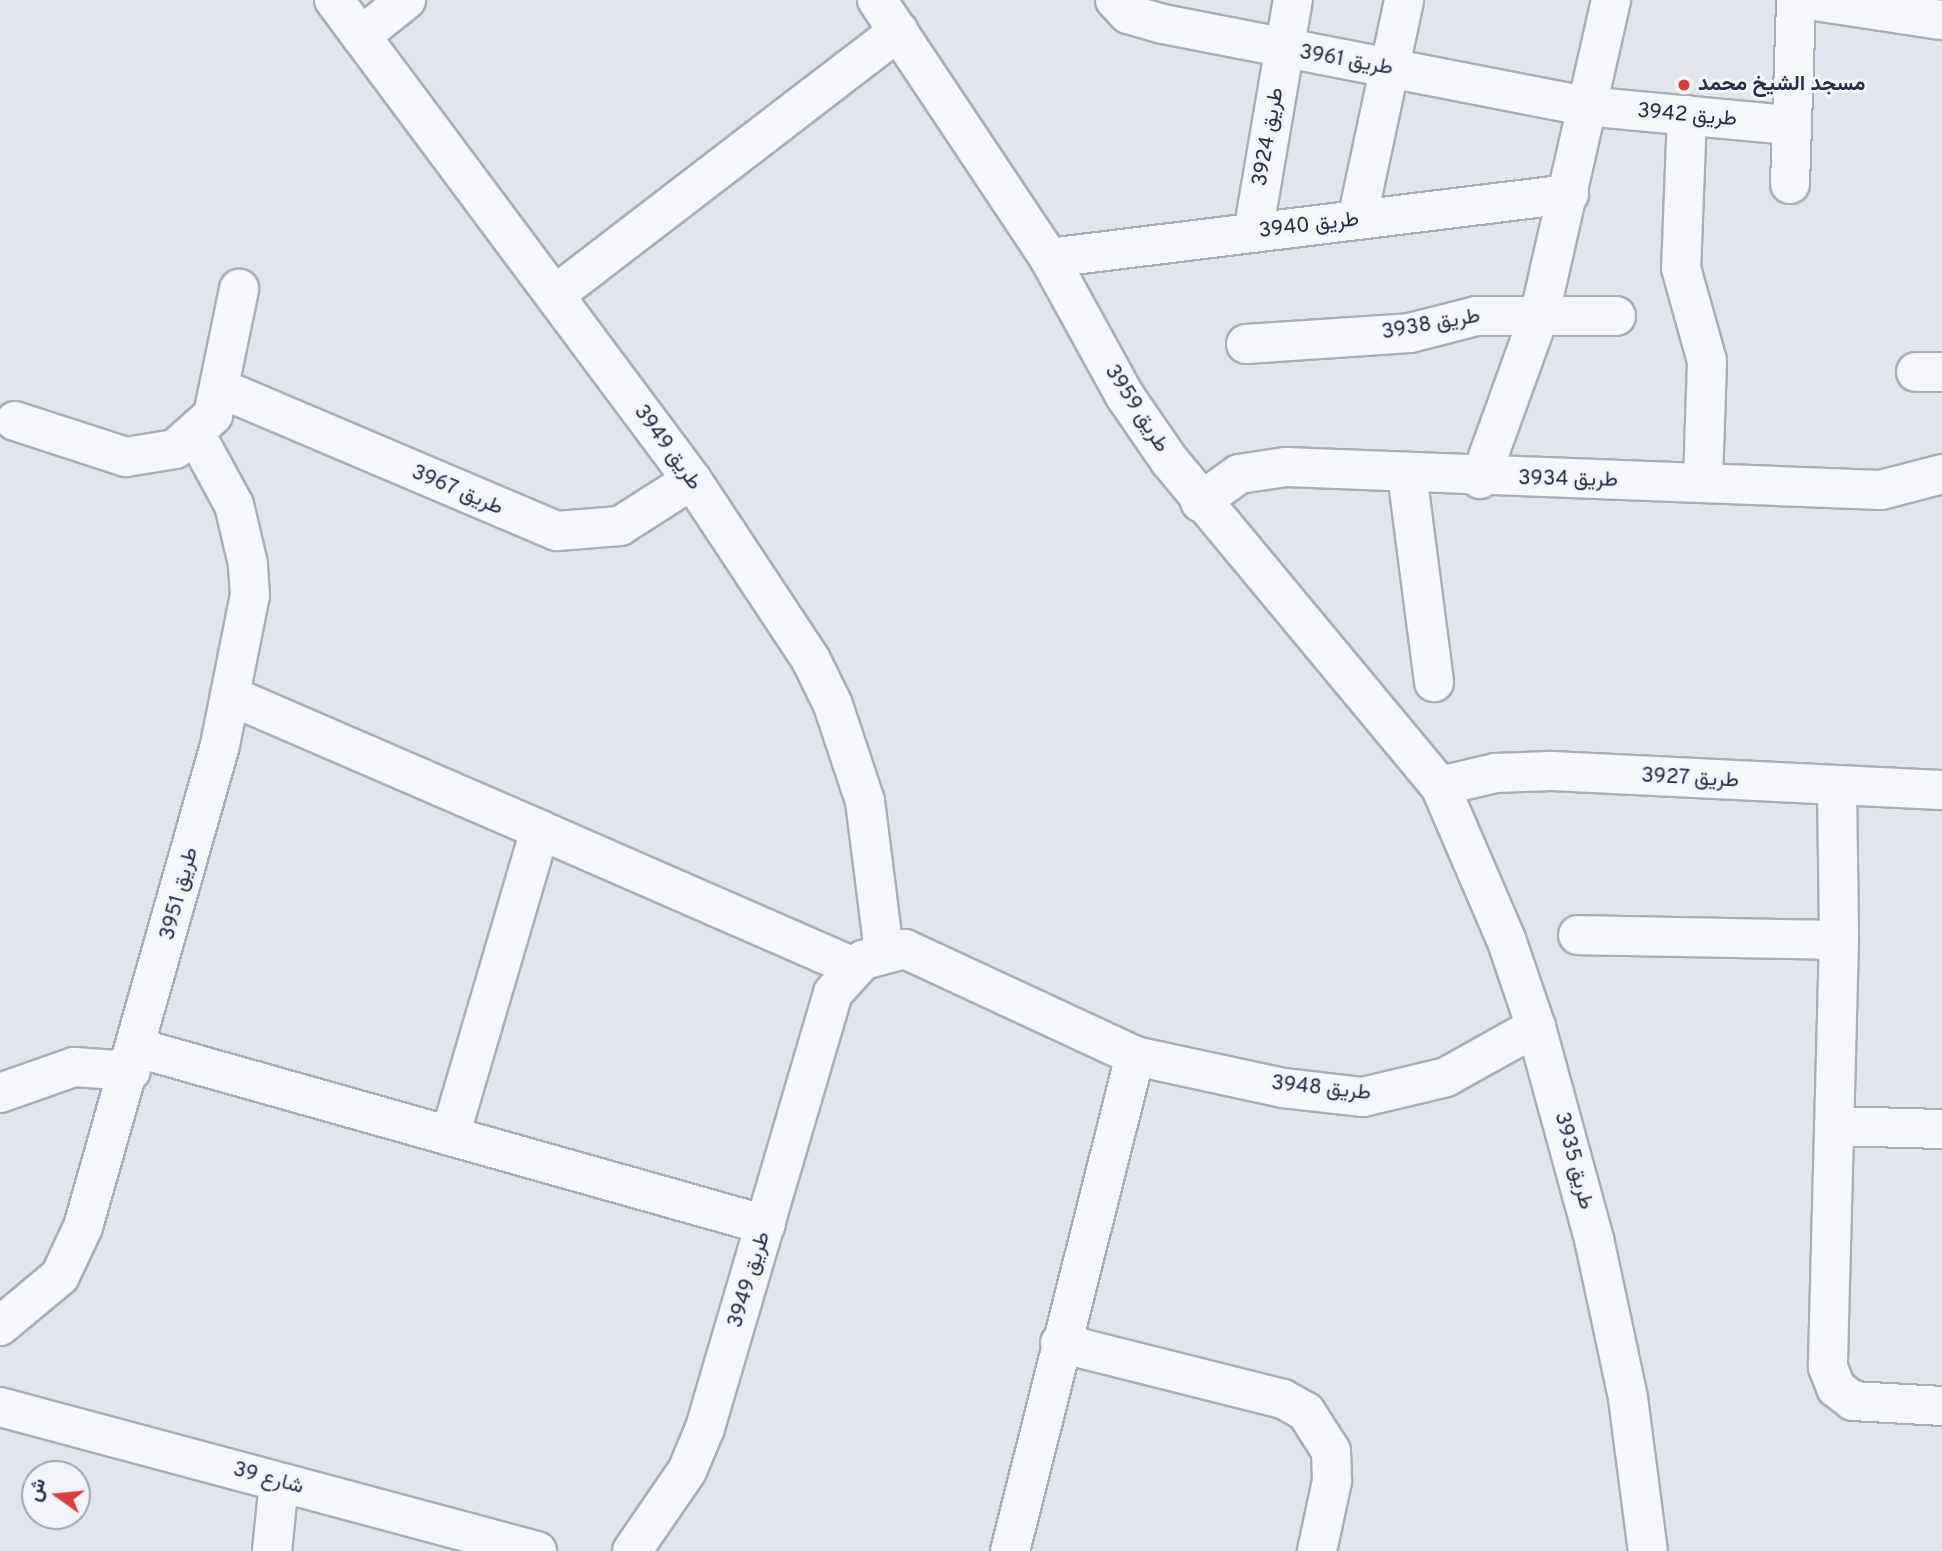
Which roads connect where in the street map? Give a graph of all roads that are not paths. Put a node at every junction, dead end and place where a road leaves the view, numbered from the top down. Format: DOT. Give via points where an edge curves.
graph roads {
  1 [pos="334,0"];
  2 [pos="406,0"];
  3 [pos="877,0"];
  4 [pos="1115,0"];
  5 [pos="1293,0"];
  6 [pos="1404,0"];
  7 [pos="1611,0"];
  8 [pos="1796,0"];
  9 [pos="1809,0"];
  10 [pos="1942,20"];
  11 [pos="900,31"];
  12 [pos="361,36"];
  13 [pos="1284,50"];
  14 [pos="1389,69"];
  15 [pos="1584,106"];
  16 [pos="1687,116"];
  17 [pos="1790,125"];
  18 [pos="1790,184"];
  19 [pos="1569,194"];
  20 [pos="1357,220"];
  21 [pos="1253,233"];
  22 [pos="1049,258"];
  23 [pos="239,289"];
  24 [pos="556,294"];
  25 [pos="1540,313"];
  26 [pos="1616,316"];
  27 [pos="1246,344"];
  28 [pos="222,389"];
  29 [pos="15,421"];
  30 [pos="196,435"];
  31 [pos="1407,474"];
  32 [pos="1942,474"];
  33 [pos="1480,479"];
  34 [pos="691,480"];
  35 [pos="1703,483"];
  36 [pos="1200,502"];
  37 [pos="1434,682"];
  38 [pos="231,696"];
  39 [pos="1440,786"];
  40 [pos="1837,788"];
  41 [pos="1942,790"];
  42 [pos="540,830"];
  43 [pos="1578,935"];
  44 [pos="1839,940"];
  45 [pos="857,970"];
  46 [pos="1536,1027"];
  47 [pos="1135,1056"];
  48 [pos="135,1060"];
  49 [pos="0,1093"];
  50 [pos="1833,1126"];
  51 [pos="1942,1129"];
  52 [pos="450,1136"];
  53 [pos="766,1225"];
  54 [pos="0,1326"];
  55 [pos="1060,1343"];
  56 [pos="1942,1406"];
  57 [pos="0,1407"];
  58 [pos="279,1482"];
  59 [pos="272,1551"];
  60 [pos="537,1551"];
  61 [pos="632,1551"];
  62 [pos="1010,1551"];
  63 [pos="1317,1551"];
  64 [pos="1648,1551"];
  1 -- 12 [label="street, طريق 3949"];
  2 -- 12 [label="street"];
  3 -- 11 [label="street, طريق 3959"];
  4 -- 13 [label="street, طريق 3961" via="1128,13"];
  5 -- 13 [label="street, طريق 3924"];
  6 -- 14 [label="street"];
  7 -- 15 [label="street"];
  8 -- 17 [label="street"];
  9 -- 10 [label="street"];
  11 -- 22 [label="street, طريق 3959"];
  11 -- 24 [label="street"];
  12 -- 24 [label="street, طريق 3949"];
  13 -- 14 [label="street, طريق 3961"];
  13 -- 21 [label="street, طريق 3924"];
  14 -- 15 [label="street, طريق 3961"];
  14 -- 20 [label="street"];
  15 -- 16 [label="street, طريق 3942"];
  15 -- 19 [label="street"];
  16 -- 17 [label="street, طريق 3942"];
  16 -- 35 [label="street" via="1681,268 1707,361"];
  17 -- 18 [label="street"];
  19 -- 20 [label="street, طريق 3940"];
  19 -- 25 [label="street"];
  20 -- 21 [label="street, طريق 3940"];
  21 -- 22 [label="street, طريق 3940"];
  22 -- 36 [label="street, طريق 3959" via="1125,396"];
  23 -- 28 [label="street"];
  24 -- 34 [label="street, طريق 3949"];
  25 -- 26 [label="street, طريق 3938"];
  25 -- 27 [label="street, طريق 3938" via="1459,318 1410,332"];
  25 -- 33 [label="street"];
  28 -- 30 [label="street" via="213,415"];
  28 -- 34 [label="street, طريق 3967" via="557,531 620,526"];
  29 -- 30 [label="street" via="125,457 175,449"];
  30 -- 38 [label="street, طريق 3951" via="234,505 248,564 250,595"];
  31 -- 33 [label="street, طريق 3934"];
  31 -- 36 [label="street, طريق 3934" via="1255,470 1225,481"];
  31 -- 37 [label="street"];
  32 -- 35 [label="street, طريق 3934" via="1909,487 1881,491"];
  33 -- 35 [label="street, طريق 3934"];
  34 -- 45 [label="street, طريق 3949" via="811,660 833,705 868,813"];
  36 -- 39 [label="street, طريق 3959"];
  38 -- 42 [label="street, طريق 3948"];
  38 -- 48 [label="street, طريق 3951"];
  39 -- 40 [label="street, طريق 3927" via="1495,773 1550,771"];
  39 -- 46 [label="street, طريق 3935" via="1506,939"];
  40 -- 41 [label="street, طريق 3927"];
  40 -- 44 [label="street"];
  42 -- 45 [label="street, طريق 3948"];
  42 -- 52 [label="street"];
  43 -- 44 [label="street"];
  44 -- 50 [label="street"];
  45 -- 47 [label="street, طريق 3948" via="905,949"];
  45 -- 53 [label="street, طريق 3949"];
  46 -- 47 [label="street, طريق 3948" via="1446,1077 1363,1097 1283,1088"];
  46 -- 64 [label="street, طريق 3935" via="1613,1318"];
  47 -- 55 [label="street"];
  48 -- 49 [label="street" via="74,1067"];
  48 -- 52 [label="street"];
  48 -- 54 [label="street, طريق 3951" via="74,1253 41,1296"];
  50 -- 51 [label="street"];
  50 -- 56 [label="street" via="1830,1378 1843,1396 1864,1405"];
  52 -- 53 [label="street"];
  53 -- 61 [label="street, طريق 3949" via="705,1428 680,1482"];
  55 -- 62 [label="street"];
  55 -- 63 [label="street" via="1283,1399 1306,1412 1331,1451 1332,1481"];
  57 -- 58 [label="street, شارع 39"];
  58 -- 59 [label="street"];
  58 -- 60 [label="street, شارع 39"];
}
